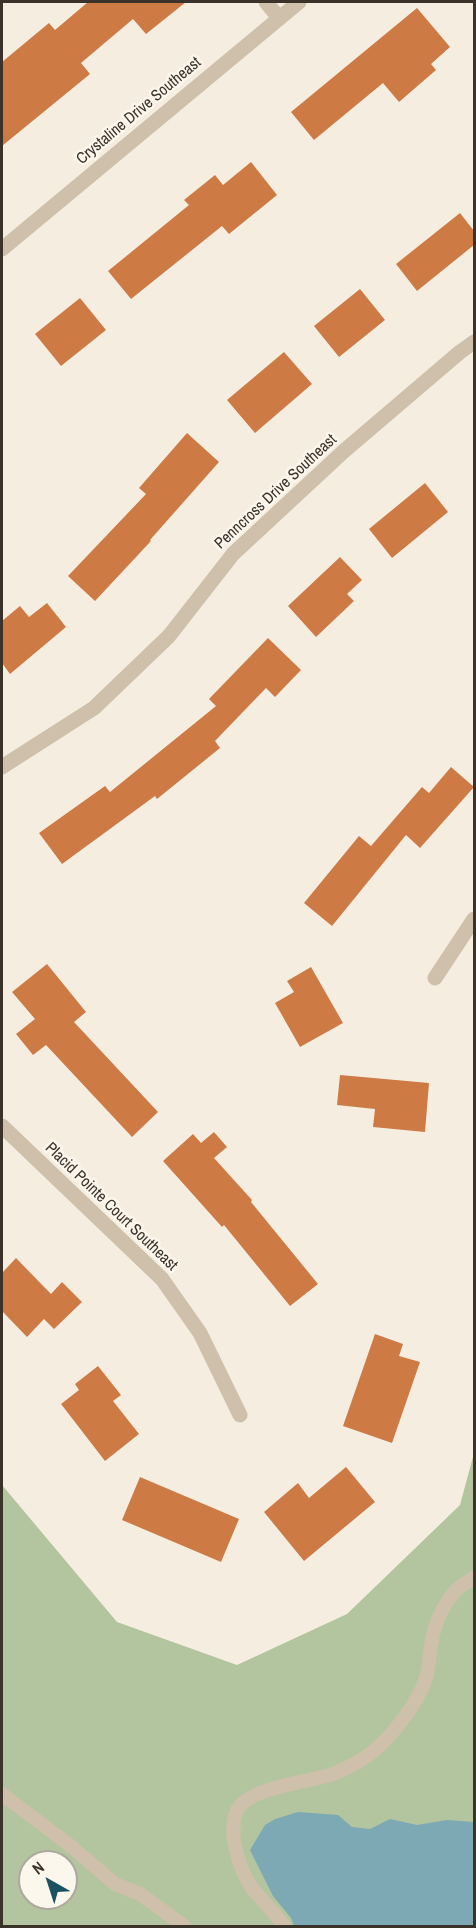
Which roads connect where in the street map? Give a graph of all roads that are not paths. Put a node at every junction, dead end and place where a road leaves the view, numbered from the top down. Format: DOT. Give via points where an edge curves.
graph roads {
  1 [pos="266,2"];
  2 [pos="299,2"];
  3 [pos="279,18"];
  4 [pos="2,249"];
  5 [pos="474,342"];
  6 [pos="2,767"];
  7 [pos="474,919"];
  8 [pos="435,978"];
  9 [pos="2,1126"];
  10 [pos="240,1415"];
  11 [pos="474,1577"];
  12 [pos="2,1794"];
  13 [pos="184,1926"];
  14 [pos="284,1926"];
  1 -- 3 [label="street"];
  2 -- 3 [label="street, Crystaline Drive Southeast"];
  3 -- 4 [label="street, Crystaline Drive Southeast"];
  5 -- 6 [label="street, Penncross Drive Southeast" via="344,452 233,554 169,636 94,708"];
  7 -- 8 [label="street"];
  9 -- 10 [label="street, Placid Pointe Court Southeast" via="162,1279 200,1333"];
  11 -- 14 [label="lane" via="457,1590 441,1611 432,1632 426,1677 419,1693 376,1749 332,1774 257,1793 238,1809 232,1830 243,1871"];
  12 -- 13 [label="lane" via="115,1884 140,1894"];
}
